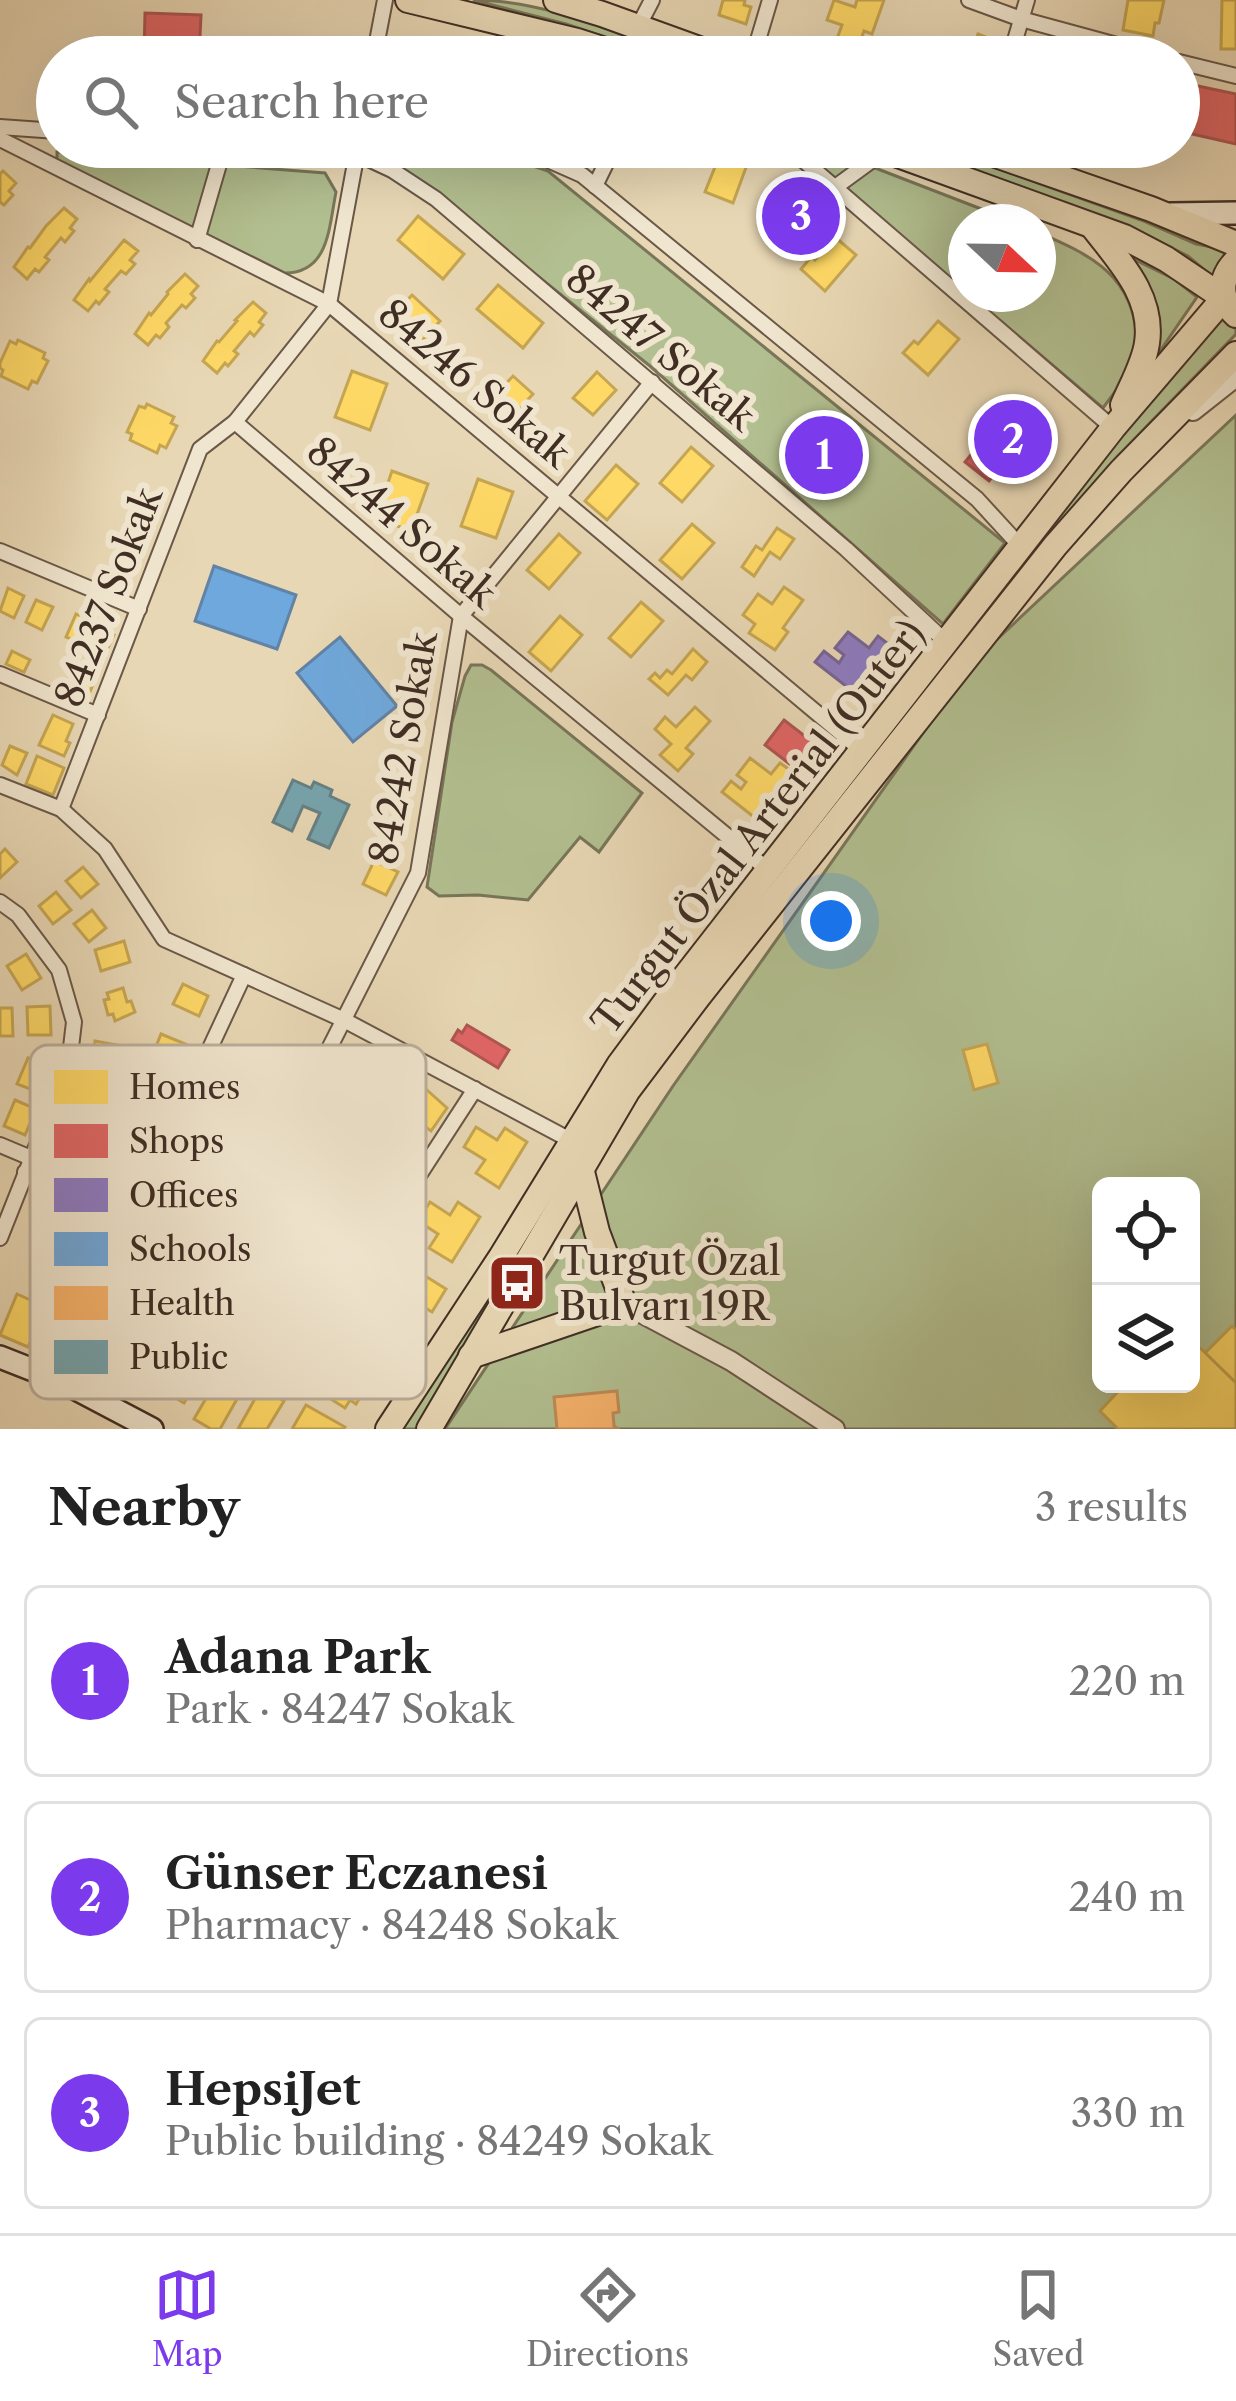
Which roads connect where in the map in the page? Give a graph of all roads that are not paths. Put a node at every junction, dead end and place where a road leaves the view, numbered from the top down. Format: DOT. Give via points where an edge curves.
graph roads {
  1 [pos="385,0"];
  2 [pos="408,0"];
  3 [pos="556,0"];
  4 [pos="652,0"];
  5 [pos="770,0"];
  6 [pos="969,0"];
  7 [pos="1028,0"];
  8 [pos="1022,19"];
  9 [pos="638,27"];
  10 [pos="378,36"];
  11 [pos="561,36"];
  12 [pos="663,36"];
  13 [pos="759,36"];
  14 [pos="1017,36"];
  15 [pos="1084,36"];
  16 [pos="1200,67"];
  17 [pos="1236,76"];
  18 [pos="0,127"];
  19 [pos="36,129"];
  20 [pos="0,139"];
  21 [pos="36,158"];
  22 [pos="56,168"];
  23 [pos="218,168"];
  24 [pos="354,168"];
  25 [pos="388,168"];
  26 [pos="566,168"];
  27 [pos="604,168"];
  28 [pos="811,168"];
  29 [pos="858,168"];
  30 [pos="934,168"];
  31 [pos="1033,168"];
  32 [pos="595,187"];
  33 [pos="833,188"];
  34 [pos="1236,213"];
  35 [pos="1165,214"];
  36 [pos="1091,225"];
  37 [pos="196,240"];
  38 [pos="1236,244"];
  39 [pos="1236,261"];
  40 [pos="328,304"];
  41 [pos="1230,307"];
  42 [pos="1236,354"];
  43 [pos="1236,377"];
  44 [pos="652,382"];
  45 [pos="1177,417"];
  46 [pos="235,422"];
  47 [pos="1113,428"];
  48 [pos="558,494"];
  49 [pos="1021,547"];
  50 [pos="0,551"];
  51 [pos="139,609"];
  52 [pos="460,616"];
  53 [pos="946,642"];
  54 [pos="0,674"];
  55 [pos="98,716"];
  56 [pos="861,750"];
  57 [pos="0,785"];
  58 [pos="62,809"];
  59 [pos="767,869"];
  60 [pos="0,902"];
  61 [pos="244,975"];
  62 [pos="344,1019"];
  63 [pos="71,1045"];
  64 [pos="211,1045"];
  65 [pos="331,1045"];
  66 [pos="393,1045"];
  67 [pos="426,1063"];
  68 [pos="475,1089"];
  69 [pos="572,1142"];
  70 [pos="0,1145"];
  71 [pos="30,1160"];
  72 [pos="28,1165"];
  73 [pos="426,1165"];
  74 [pos="582,1172"];
  75 [pos="0,1238"];
  76 [pos="624,1304"];
  77 [pos="471,1355"];
  78 [pos="0,1358"];
  79 [pos="30,1370"];
  80 [pos="426,1371"];
  81 [pos="94,1399"];
  82 [pos="408,1399"];
  83 [pos="152,1429"];
  84 [pos="388,1429"];
  85 [pos="429,1429"];
  86 [pos="836,1429"];
  1 -- 10 [label="street"];
  2 -- 11 [label="main road"];
  3 -- 9 [label="main road"];
  4 -- 9 [label="street"];
  5 -- 13 [label="street"];
  6 -- 8 [label="street"];
  7 -- 8 [label="street"];
  8 -- 14 [label="street"];
  8 -- 15 [label="street"];
  9 -- 12 [label="main road"];
  16 -- 17 [label="street"];
  18 -- 19 [label="street"];
  20 -- 21 [label="street, 84246 Sokak"];
  22 -- 37 [label="street, 84246 Sokak"];
  23 -- 37 [label="street"];
  24 -- 40 [label="street"];
  25 -- 44 [label="street, 84247 Sokak"];
  26 -- 32 [label="street"];
  27 -- 32 [label="street"];
  28 -- 33 [label="street"];
  29 -- 33 [label="street"];
  30 -- 36 [label="main road"];
  31 -- 35 [label="main road"];
  32 -- 49 [label="street" via="977,499"];
  33 -- 47 [label="street"];
  34 -- 35 [label="main road"];
  35 -- 38 [label="main road"];
  36 -- 41 [label="main road" via="1166,259"];
  36 -- 47 [label="main road" via="1132,278 1148,323 1147,347"];
  37 -- 40 [label="street, 84246 Sokak"];
  39 -- 41 [label="main road" via="1224,278"];
  40 -- 46 [label="street"];
  40 -- 48 [label="street, 84246 Sokak"];
  41 -- 47 [label="main road, Turgut Özal Arterial (Outer)"];
  42 -- 45 [label="main road, Turgut Özal Arterial (Outer)"];
  43 -- 45 [label="street"];
  44 -- 48 [label="street"];
  44 -- 53 [label="street, 84247 Sokak"];
  45 -- 74 [label="main road, Turgut Özal Arterial (Outer)" via="1055,546 755,923 628,1090"];
  46 -- 51 [label="street, 84237 Sokak" via="200,449"];
  46 -- 52 [label="street, 84244 Sokak"];
  47 -- 49 [label="main road, Turgut Özal Arterial (Outer)"];
  48 -- 52 [label="street"];
  48 -- 56 [label="street, 84246 Sokak"];
  49 -- 53 [label="main road, Turgut Özal Arterial (Outer)"];
  50 -- 51 [label="street"];
  51 -- 55 [label="street, 84237 Sokak"];
  52 -- 59 [label="street, 84244 Sokak"];
  52 -- 62 [label="street, 84242 Sokak" via="418,873"];
  53 -- 56 [label="main road, Turgut Özal Arterial (Outer)"];
  54 -- 55 [label="street"];
  55 -- 58 [label="street, 84237 Sokak"];
  56 -- 59 [label="main road, Turgut Özal Arterial (Outer)"];
  57 -- 58 [label="street"];
  58 -- 61 [label="street" via="104,849 164,939"];
  59 -- 69 [label="main road, Turgut Özal Arterial (Outer)" via="619,1065"];
  60 -- 63 [label="street" via="59,970 74,1022"];
  61 -- 62 [label="street"];
  61 -- 64 [label="street"];
  62 -- 65 [label="street, 84242 Sokak"];
  62 -- 66 [label="street"];
  67 -- 68 [label="street"];
  68 -- 69 [label="street"];
  68 -- 73 [label="street"];
  69 -- 80 [label="main road, Turgut Özal Arterial (Outer)"];
  70 -- 72 [label="street"];
  71 -- 72 [label="street"];
  72 -- 75 [label="street"];
  74 -- 76 [label="main road"];
  74 -- 77 [label="main road, Turgut Özal Arterial (Outer)"];
  76 -- 77 [label="main road"];
  76 -- 86 [label="street"];
  77 -- 85 [label="main road, Turgut Özal Arterial (Outer)"];
  78 -- 79 [label="main road"];
  81 -- 83 [label="main road"];
  82 -- 84 [label="main road, Turgut Özal Arterial (Outer)"];
}
